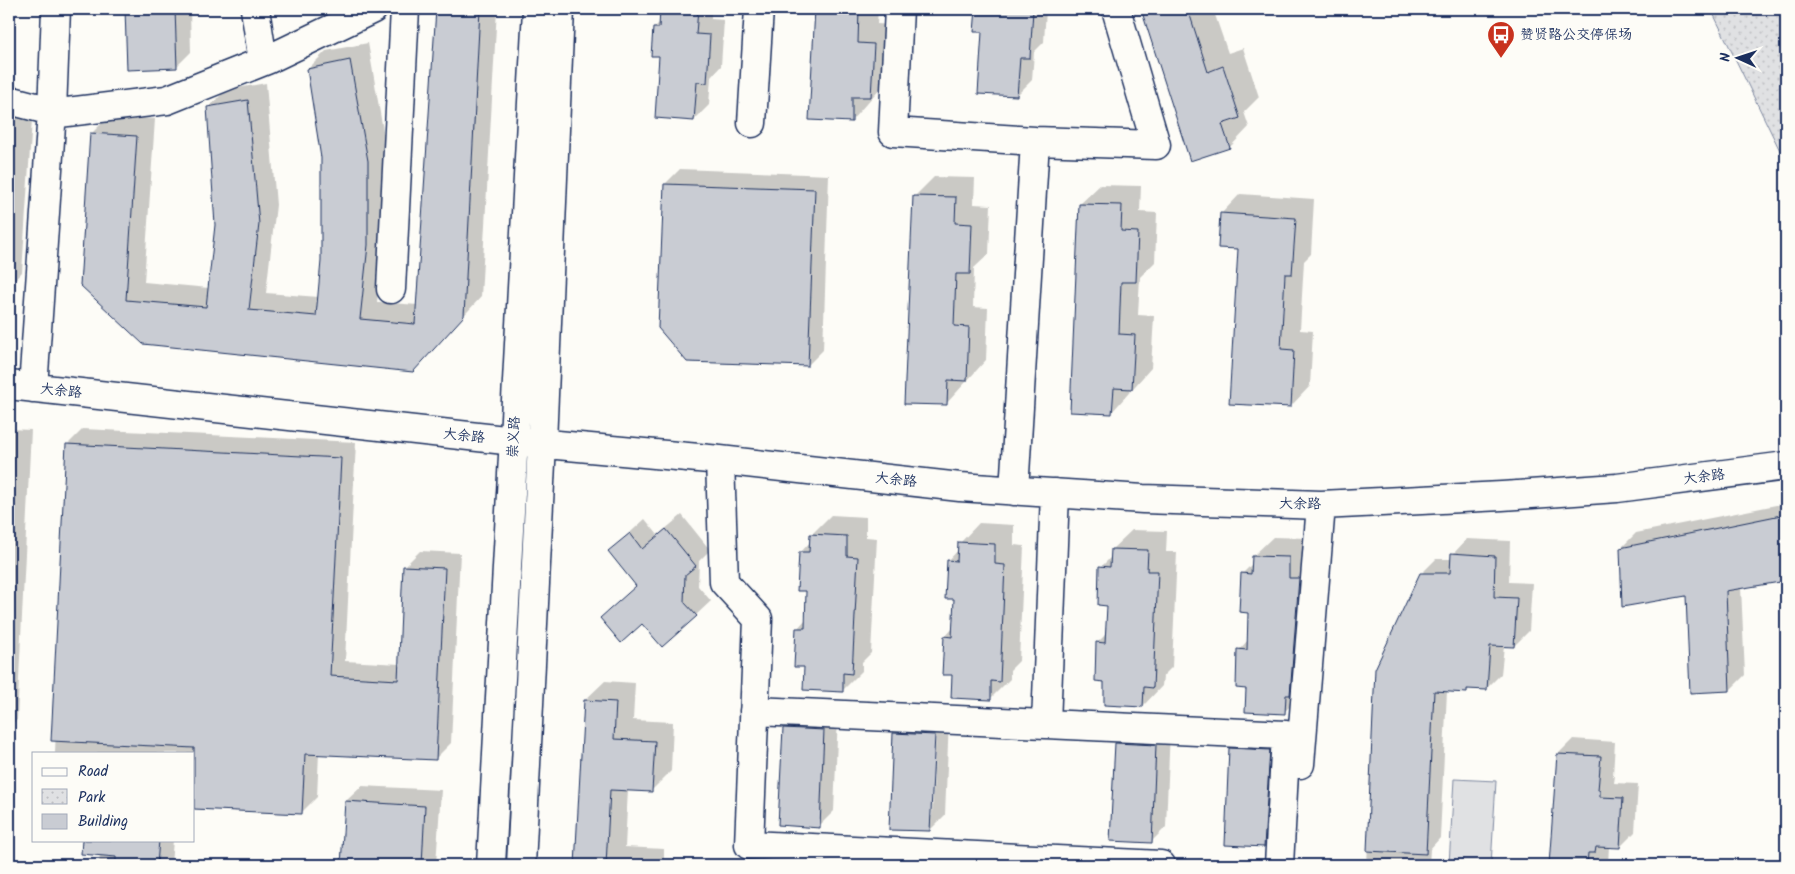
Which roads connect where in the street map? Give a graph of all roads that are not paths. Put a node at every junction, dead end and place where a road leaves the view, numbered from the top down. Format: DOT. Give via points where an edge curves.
graph roads {
  1 [pos="56,9"];
  2 [pos="255,9"];
  3 [pos="373,9"];
  4 [pos="405,9"];
  5 [pos="537,9"];
  6 [pos="560,9"];
  7 [pos="759,9"];
  8 [pos="899,9"];
  9 [pos="1116,9"];
  10 [pos="262,61"];
  11 [pos="9,100"];
  12 [pos="52,111"];
  13 [pos="752,123"];
  14 [pos="1035,141"];
  15 [pos="391,289"];
  16 [pos="21,386"];
  17 [pos="514,441"];
  18 [pos="542,443"];
  19 [pos="720,460"];
  20 [pos="1786,466"];
  21 [pos="1014,491"];
  22 [pos="1055,494"];
  23 [pos="1321,505"];
  24 [pos="754,711"];
  25 [pos="1046,724"];
  26 [pos="491,865"];
  27 [pos="521,865"];
  28 [pos="1161,865"];
  29 [pos="1278,865"];
  30 [pos="1294,865"];
  1 -- 12 [label="street"];
  2 -- 10 [label="street"];
  3 -- 10 [label="street"];
  4 -- 15 [label="street"];
  5 -- 17 [label="street, 崇义路"];
  6 -- 18 [label="street, 崇义路"];
  7 -- 13 [label="street"];
  8 -- 14 [label="street" via="893,132"];
  9 -- 14 [label="street" via="1156,145"];
  10 -- 12 [label="street" via="167,100 59,113"];
  11 -- 12 [label="street"];
  12 -- 16 [label="street"];
  14 -- 21 [label="street"];
  16 -- 17 [label="street, 大余路"];
  17 -- 18 [label="street, 大余路"];
  17 -- 26 [label="street, 崇义路"];
  18 -- 19 [label="street, 大余路"];
  18 -- 27 [label="street, 崇义路"];
  19 -- 21 [label="street, 大余路"];
  19 -- 24 [label="street" via="724,582 758,620"];
  20 -- 23 [label="street, 大余路" via="1617,488"];
  21 -- 22 [label="street, 大余路"];
  22 -- 23 [label="street, 大余路"];
  22 -- 25 [label="street"];
  23 -- 30 [label="street"];
  24 -- 25 [label="street"];
  24 -- 28 [label="street" via="749,845"];
  25 -- 29 [label="street" via="1286,736"];
}
